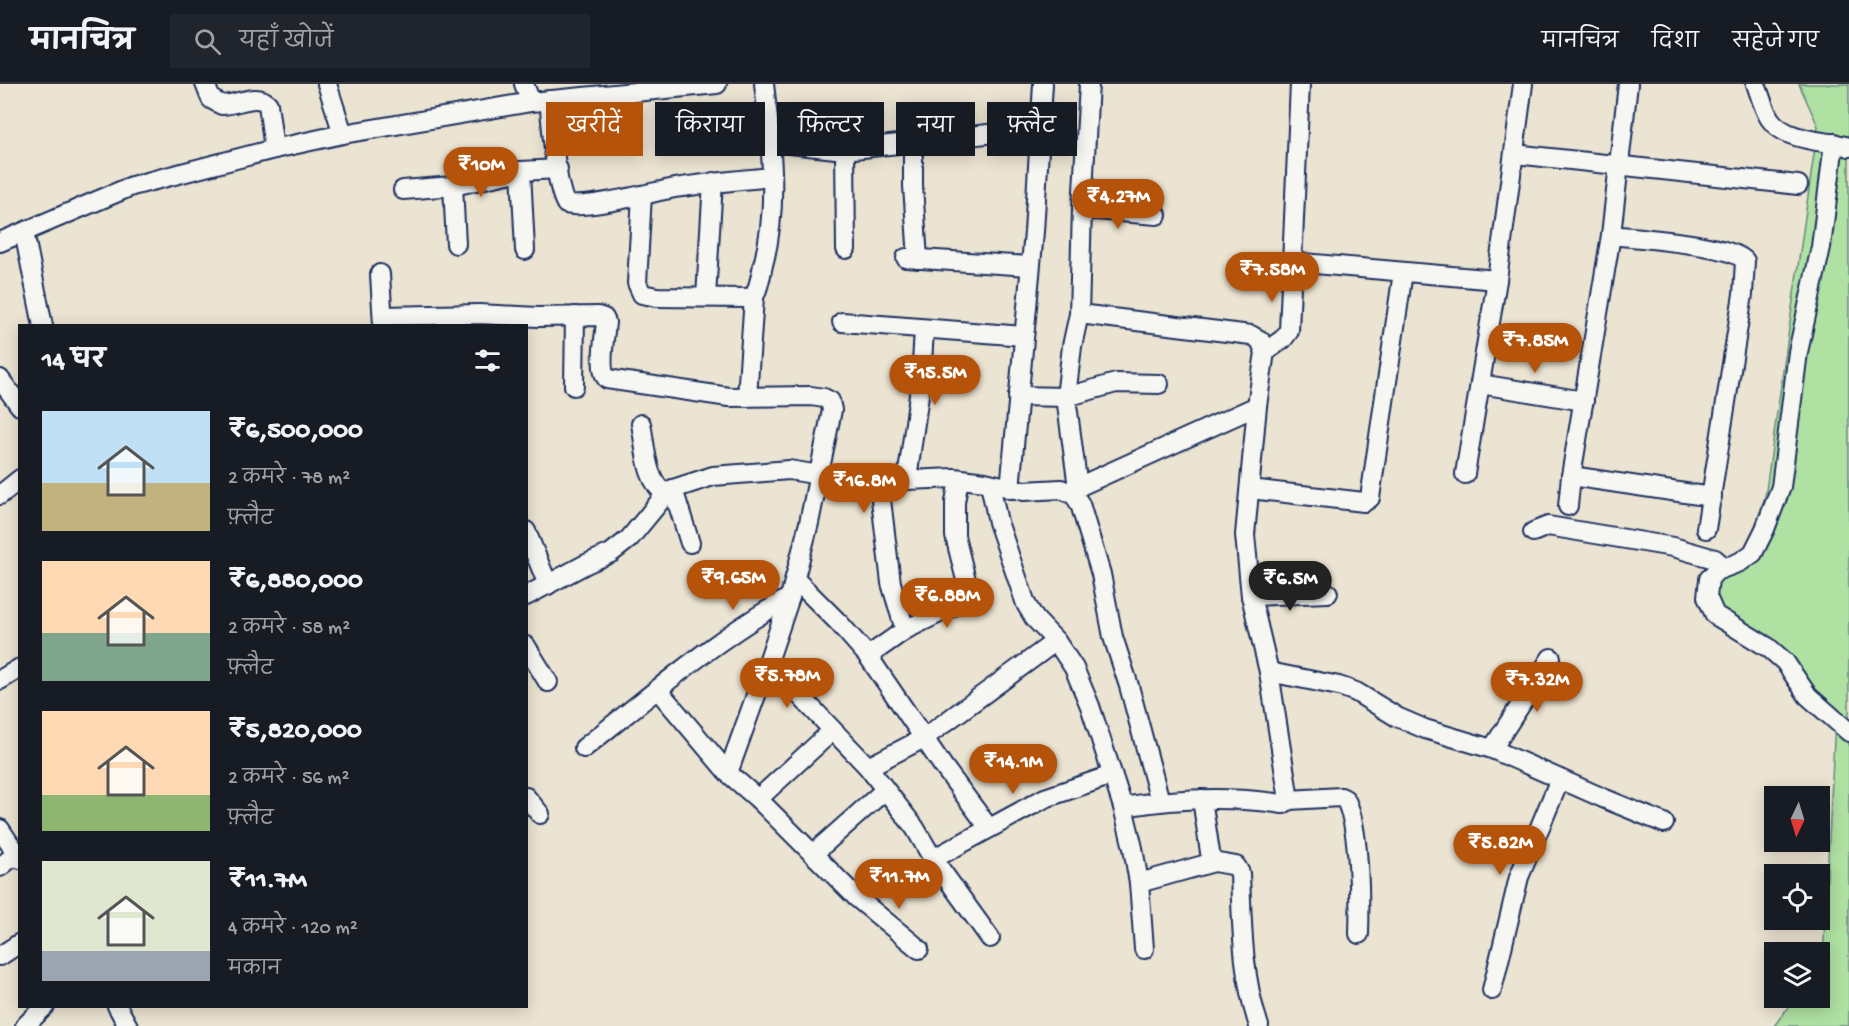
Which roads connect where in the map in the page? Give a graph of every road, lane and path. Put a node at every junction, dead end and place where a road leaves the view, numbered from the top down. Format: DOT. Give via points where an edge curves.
graph roads {
  1 [pos="205,84"];
  2 [pos="327,84"];
  3 [pos="524,84"];
  4 [pos="717,84"];
  5 [pos="764,84"];
  6 [pos="1043,84"];
  7 [pos="1089,84"];
  8 [pos="1300,84"];
  9 [pos="1523,84"];
  10 [pos="1628,84"];
  11 [pos="1756,84"];
  12 [pos="540,101"];
  13 [pos="1042,102"];
  14 [pos="343,134"];
  15 [pos="771,142"];
  16 [pos="777,143"];
  17 [pos="1842,145"];
  18 [pos="274,149"];
  19 [pos="1515,154"];
  20 [pos="845,156"];
  21 [pos="913,156"];
  22 [pos="1039,156"];
  23 [pos="1619,167"];
  24 [pos="558,170"];
  25 [pos="521,171"];
  26 [pos="772,177"];
  27 [pos="713,182"];
  28 [pos="1798,185"];
  29 [pos="453,186"];
  30 [pos="403,190"];
  31 [pos="642,195"];
  32 [pos="1082,209"];
  33 [pos="1157,215"];
  34 [pos="24,232"];
  35 [pos="1611,235"];
  36 [pos="0,242"];
  37 [pos="456,244"];
  38 [pos="846,249"];
  39 [pos="525,250"];
  40 [pos="1292,262"];
  41 [pos="1030,266"];
  42 [pos="1403,272"];
  43 [pos="380,274"];
  44 [pos="1497,280"];
  45 [pos="706,297"];
  46 [pos="754,297"];
  47 [pos="1078,314"];
  48 [pos="575,316"];
  49 [pos="383,321"];
  50 [pos="522,321"];
  51 [pos="842,322"];
  52 [pos="43,324"];
  53 [pos="924,329"];
  54 [pos="1024,336"];
  55 [pos="1265,352"];
  56 [pos="0,379"];
  57 [pos="1158,384"];
  58 [pos="1479,384"];
  59 [pos="574,386"];
  60 [pos="1018,396"];
  61 [pos="747,397"];
  62 [pos="1066,397"];
  63 [pos="1584,401"];
  64 [pos="18,403"];
  65 [pos="1257,406"];
  66 [pos="641,424"];
  67 [pos="819,474"];
  68 [pos="1465,474"];
  69 [pos="1571,476"];
  70 [pos="907,479"];
  71 [pos="959,479"];
  72 [pos="18,481"];
  73 [pos="879,483"];
  74 [pos="990,484"];
  75 [pos="1010,489"];
  76 [pos="1074,489"];
  77 [pos="1250,489"];
  78 [pos="670,491"];
  79 [pos="0,495"];
  80 [pos="1712,496"];
  81 [pos="1568,506"];
  82 [pos="1706,529"];
  83 [pos="1533,532"];
  84 [pos="528,536"];
  85 [pos="690,543"];
  86 [pos="1724,567"];
  87 [pos="548,585"];
  88 [pos="792,588"];
  89 [pos="1328,593"];
  90 [pos="528,595"];
  91 [pos="1251,596"];
  92 [pos="905,630"];
  93 [pos="1056,641"];
  94 [pos="528,649"];
  95 [pos="868,656"];
  96 [pos="1551,658"];
  97 [pos="768,662"];
  98 [pos="18,669"];
  99 [pos="1269,672"];
  100 [pos="0,680"];
  101 [pos="548,682"];
  102 [pos="658,690"];
  103 [pos="832,731"];
  104 [pos="1849,732"];
  105 [pos="924,738"];
  106 [pos="584,748"];
  107 [pos="1492,749"];
  108 [pos="868,767"];
  109 [pos="728,772"];
  110 [pos="1112,775"];
  111 [pos="1560,779"];
  112 [pos="885,790"];
  113 [pos="528,799"];
  114 [pos="758,799"];
  115 [pos="1202,799"];
  116 [pos="1289,800"];
  117 [pos="1160,801"];
  118 [pos="1123,807"];
  119 [pos="540,814"];
  120 [pos="1664,823"];
  121 [pos="989,828"];
  122 [pos="0,829"];
  123 [pos="814,853"];
  124 [pos="18,855"];
  125 [pos="933,859"];
  126 [pos="1214,862"];
  127 [pos="0,867"];
  128 [pos="1139,883"];
  129 [pos="1359,934"];
  130 [pos="990,938"];
  131 [pos="18,944"];
  132 [pos="919,949"];
  133 [pos="1144,949"];
  134 [pos="0,956"];
  135 [pos="1492,990"];
  136 [pos="43,1008"];
  137 [pos="118,1008"];
  138 [pos="25,1026"];
  139 [pos="128,1026"];
  140 [pos="1259,1026"];
  1 -- 18 [label="street" via="212,99 222,105 258,98 265,101"];
  2 -- 14 [label="street"];
  3 -- 12 [label="street"];
  4 -- 12 [label="street"];
  5 -- 15 [label="street"];
  6 -- 13 [label="street"];
  7 -- 32 [label="street"];
  8 -- 40 [label="street"];
  9 -- 19 [label="street"];
  10 -- 23 [label="street"];
  11 -- 17 [label="street" via="1770,119 1779,129"];
  12 -- 14 [label="street"];
  12 -- 24 [label="street"];
  14 -- 18 [label="street"];
  15 -- 16 [label="street"];
  15 -- 26 [label="street"];
  17 -- 86 [label="street" via="1798,352 1781,487 1753,552"];
  18 -- 34 [label="street" via="132,186"];
  19 -- 23 [label="street"];
  19 -- 44 [label="street"];
  20 -- 38 [label="street"];
  21 -- 41 [label="street" via="912,259"];
  22 -- 41 [label="street"];
  23 -- 28 [label="street"];
  23 -- 35 [label="street"];
  24 -- 25 [label="street"];
  24 -- 31 [label="street" via="562,198 571,206"];
  25 -- 29 [label="street"];
  25 -- 39 [label="street"];
  26 -- 27 [label="street"];
  26 -- 46 [label="street" via="768,249"];
  27 -- 31 [label="street"];
  27 -- 45 [label="street"];
  29 -- 30 [label="street"];
  29 -- 37 [label="street"];
  31 -- 45 [label="street" via="639,290 648,296"];
  32 -- 33 [label="street"];
  32 -- 47 [label="street"];
  34 -- 36 [label="street"];
  34 -- 52 [label="street"];
  35 -- 63 [label="street"];
  35 -- 80 [label="street" via="1710,248 1741,256 1745,261"];
  40 -- 42 [label="street"];
  40 -- 55 [label="street" via="1289,331"];
  41 -- 54 [label="street"];
  42 -- 44 [label="street"];
  42 -- 77 [label="street" via="1370,498 1364,502"];
  43 -- 49 [label="street"];
  44 -- 58 [label="street"];
  45 -- 46 [label="street"];
  46 -- 61 [label="street"];
  47 -- 55 [label="street" via="1251,335 1260,340"];
  47 -- 62 [label="street"];
  48 -- 50 [label="street"];
  48 -- 59 [label="street"];
  48 -- 61 [label="street" via="604,318 602,367 607,379"];
  49 -- 50 [label="street" via="479,314"];
  51 -- 53 [label="street"];
  53 -- 54 [label="street"];
  53 -- 70 [label="street"];
  54 -- 60 [label="street"];
  55 -- 65 [label="street"];
  56 -- 64 [label="street"];
  57 -- 62 [label="street" via="1116,383"];
  58 -- 63 [label="street"];
  58 -- 68 [label="street"];
  60 -- 62 [label="street"];
  60 -- 75 [label="street"];
  61 -- 67 [label="street" via="812,396 830,401 832,410"];
  62 -- 76 [label="street"];
  63 -- 69 [label="street"];
  65 -- 76 [label="street"];
  65 -- 77 [label="street"];
  66 -- 78 [label="street" via="652,479 657,488"];
  67 -- 73 [label="street"];
  67 -- 78 [label="street" via="789,470 713,476"];
  67 -- 88 [label="street"];
  69 -- 80 [label="street"];
  69 -- 81 [label="street"];
  70 -- 71 [label="street"];
  70 -- 73 [label="street"];
  71 -- 74 [label="street"];
  71 -- 92 [label="street" via="955,536 968,599"];
  72 -- 79 [label="street"];
  73 -- 92 [label="street" via="891,584"];
  74 -- 75 [label="street"];
  74 -- 93 [label="street" via="998,522 1026,604"];
  75 -- 76 [label="street"];
  76 -- 117 [label="street" via="1101,574 1113,637"];
  77 -- 91 [label="street" via="1245,535"];
  78 -- 85 [label="street"];
  78 -- 87 [label="street" via="629,539 611,553"];
  80 -- 82 [label="street"];
  83 -- 86 [label="street" via="1548,526 1673,547 1715,558"];
  84 -- 87 [label="street"];
  86 -- 104 [label="street" via="1709,579 1707,597 1715,615 1769,648 1785,662 1808,696"];
  87 -- 90 [label="street"];
  88 -- 95 [label="street" via="838,623"];
  88 -- 97 [label="street"];
  88 -- 102 [label="street"];
  89 -- 91 [label="street"];
  91 -- 99 [label="street"];
  92 -- 95 [label="street"];
  93 -- 105 [label="street"];
  93 -- 110 [label="street" via="1082,687"];
  94 -- 101 [label="street"];
  95 -- 105 [label="street"];
  96 -- 107 [label="street"];
  97 -- 103 [label="street"];
  97 -- 109 [label="street"];
  98 -- 100 [label="street"];
  99 -- 107 [label="street" via="1340,686 1425,729"];
  99 -- 116 [label="street"];
  102 -- 106 [label="street"];
  102 -- 109 [label="street"];
  103 -- 108 [label="street"];
  103 -- 114 [label="street"];
  105 -- 108 [label="street"];
  105 -- 121 [label="street"];
  107 -- 111 [label="street"];
  108 -- 112 [label="street"];
  109 -- 114 [label="street"];
  110 -- 118 [label="street"];
  110 -- 121 [label="street" via="1045,798"];
  111 -- 120 [label="street"];
  111 -- 135 [label="street" via="1519,877"];
  112 -- 123 [label="street"];
  112 -- 125 [label="street"];
  113 -- 119 [label="street"];
  114 -- 123 [label="street"];
  115 -- 116 [label="street" via="1283,804"];
  115 -- 117 [label="street"];
  115 -- 126 [label="street" via="1209,855"];
  116 -- 129 [label="street" via="1341,797 1347,803 1358,871"];
  117 -- 118 [label="street"];
  118 -- 128 [label="street"];
  121 -- 125 [label="street"];
  122 -- 124 [label="street"];
  123 -- 132 [label="street" via="856,897"];
  124 -- 127 [label="street"];
  125 -- 130 [label="street"];
  126 -- 128 [label="street"];
  126 -- 140 [label="street" via="1236,866 1240,873 1243,951 1251,1004"];
  128 -- 133 [label="street"];
  131 -- 134 [label="street"];
  136 -- 138 [label="street"];
  137 -- 139 [label="street"];
}
